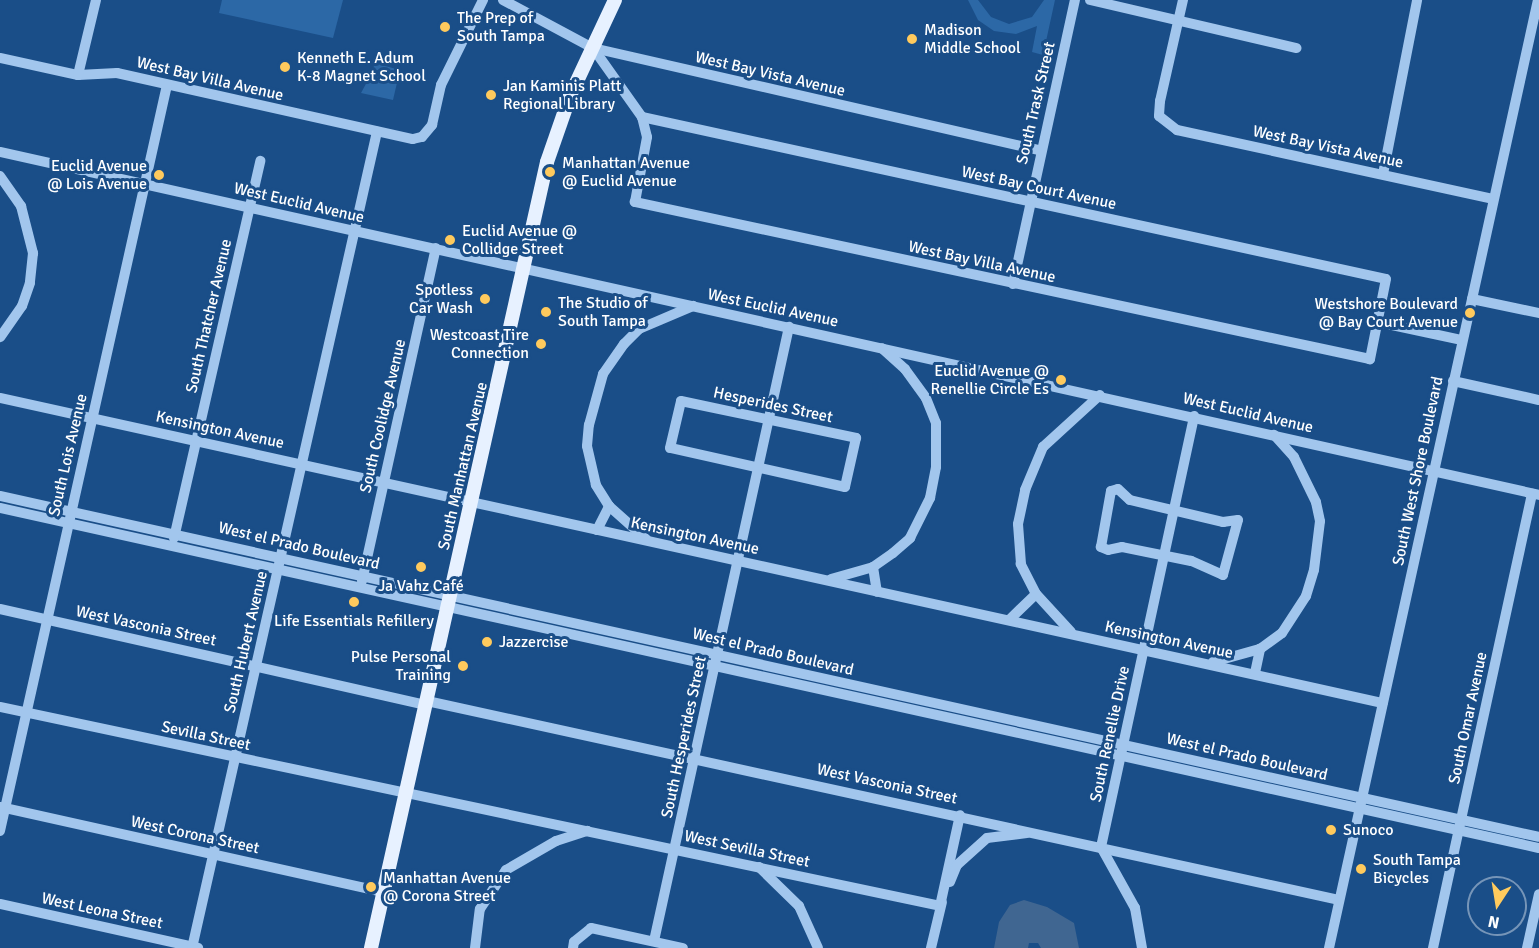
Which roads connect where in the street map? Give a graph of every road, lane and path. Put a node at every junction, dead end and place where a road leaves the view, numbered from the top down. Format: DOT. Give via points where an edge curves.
graph roads {
  1 [pos="96,0"];
  2 [pos="483,0"];
  3 [pos="503,0"];
  4 [pos="615,0"];
  5 [pos="1075,0"];
  6 [pos="1090,0"];
  7 [pos="1183,0"];
  8 [pos="1417,0"];
  9 [pos="1538,0"];
  10 [pos="1179,20"];
  11 [pos="593,48"];
  12 [pos="1297,48"];
  13 [pos="0,58"];
  14 [pos="78,75"];
  15 [pos="167,85"];
  16 [pos="642,117"];
  17 [pos="377,132"];
  18 [pos="1041,151"];
  19 [pos="0,152"];
  20 [pos="260,161"];
  21 [pos="1383,174"];
  22 [pos="0,176"];
  23 [pos="145,183"];
  24 [pos="1493,199"];
  25 [pos="1030,202"];
  26 [pos="250,207"];
  27 [pos="355,231"];
  28 [pos="436,248"];
  29 [pos="524,268"];
  30 [pos="1013,284"];
  31 [pos="1472,299"];
  32 [pos="694,306"];
  33 [pos="1539,313"];
  34 [pos="1378,321"];
  35 [pos="789,327"];
  36 [pos="0,337"];
  37 [pos="1462,340"];
  38 [pos="882,348"];
  39 [pos="1453,381"];
  40 [pos="1100,395"];
  41 [pos="0,398"];
  42 [pos="1539,400"];
  43 [pos="1194,416"];
  44 [pos="93,417"];
  45 [pos="767,420"];
  46 [pos="1274,435"];
  47 [pos="196,440"];
  48 [pos="302,464"];
  49 [pos="758,467"];
  50 [pos="1432,469"];
  51 [pos="384,482"];
  52 [pos="1536,494"];
  53 [pos="0,496"];
  54 [pos="471,503"];
  55 [pos="609,506"];
  56 [pos="0,508"];
  57 [pos="1174,510"];
  58 [pos="71,511"];
  59 [pos="68,524"];
  60 [pos="597,530"];
  61 [pos="175,533"];
  62 [pos="649,541"];
  63 [pos="172,548"];
  64 [pos="1164,557"];
  65 [pos="280,558"];
  66 [pos="738,561"];
  67 [pos="873,567"];
  68 [pos="278,571"];
  69 [pos="363,576"];
  70 [pos="828,580"];
  71 [pos="407,585"];
  72 [pos="360,590"];
  73 [pos="877,592"];
  74 [pos="1036,594"];
  75 [pos="405,599"];
  76 [pos="450,601"];
  77 [pos="494,604"];
  78 [pos="0,609"];
  79 [pos="491,617"];
  80 [pos="47,619"];
  81 [pos="1009,620"];
  82 [pos="1074,634"];
  83 [pos="603,635"];
  84 [pos="1260,649"];
  85 [pos="1143,650"];
  86 [pos="716,660"];
  87 [pos="1206,664"];
  88 [pos="257,666"];
  89 [pos="1255,673"];
  90 [pos="426,703"];
  91 [pos="1383,703"];
  92 [pos="0,707"];
  93 [pos="26,713"];
  94 [pos="1121,749"];
  95 [pos="695,757"];
  96 [pos="236,759"];
  97 [pos="406,793"];
  98 [pos="1360,803"];
  99 [pos="2,808"];
  100 [pos="960,815"];
  101 [pos="1459,825"];
  102 [pos="590,830"];
  103 [pos="0,831"];
  104 [pos="1036,832"];
  105 [pos="1539,837"];
  106 [pos="1101,847"];
  107 [pos="1539,848"];
  108 [pos="675,849"];
  109 [pos="214,854"];
  110 [pos="759,867"];
  111 [pos="384,891"];
  112 [pos="1539,894"];
  113 [pos="1339,900"];
  114 [pos="0,904"];
  115 [pos="940,906"];
  116 [pos="654,941"];
  117 [pos="194,948"];
  118 [pos="371,948"];
  119 [pos="475,948"];
  120 [pos="573,948"];
  121 [pos="683,948"];
  122 [pos="818,948"];
  123 [pos="931,948"];
  124 [pos="1142,948"];
  125 [pos="1329,948"];
  126 [pos="1433,948"];
  127 [pos="1527,948"];
  1 -- 14 [label="street"];
  2 -- 17 [label="street, West Bay Villa Avenue" via="441,85 432,125 422,137 413,139"];
  3 -- 11 [label="street, West Bay Vista Avenue"];
  4 -- 11 [label="main road, South Manhattan Avenue"];
  5 -- 18 [label="street, South Trask Street"];
  6 -- 10 [label="street"];
  7 -- 10 [label="street"];
  8 -- 21 [label="street"];
  9 -- 24 [label="street, South West Shore Boulevard"];
  10 -- 12 [label="street"];
  10 -- 21 [label="street, West Bay Vista Avenue" via="1160,100 1160,116 1177,130"];
  11 -- 16 [label="street"];
  11 -- 18 [label="street, West Bay Vista Avenue"];
  11 -- 29 [label="main road, South Manhattan Avenue" via="547,162"];
  13 -- 14 [label="street, West Bay Villa Avenue"];
  14 -- 15 [label="street, West Bay Villa Avenue" via="117,73"];
  15 -- 17 [label="street, West Bay Villa Avenue"];
  15 -- 23 [label="street, South Lois Avenue"];
  16 -- 25 [label="street, West Bay Court Avenue"];
  16 -- 30 [label="street, West Bay Villa Avenue" via="647,137 635,202"];
  17 -- 27 [label="street, South Hubert Avenue"];
  18 -- 25 [label="street, South Trask Street"];
  19 -- 23 [label="street, West Euclid Avenue"];
  20 -- 26 [label="street, South Thatcher Avenue"];
  21 -- 24 [label="street, West Bay Vista Avenue"];
  22 -- 36 [label="street" via="21,206 33,253 30,283 22,306"];
  23 -- 26 [label="street, West Euclid Avenue"];
  23 -- 44 [label="street, South Lois Avenue"];
  24 -- 31 [label="street, South West Shore Boulevard"];
  25 -- 30 [label="street, South Trask Street"];
  25 -- 34 [label="street, West Bay Court Avenue" via="1386,279"];
  26 -- 27 [label="street, West Euclid Avenue"];
  26 -- 47 [label="street, South Thatcher Avenue"];
  27 -- 28 [label="street, West Euclid Avenue"];
  27 -- 48 [label="street, South Hubert Avenue"];
  28 -- 29 [label="street, West Euclid Avenue"];
  28 -- 51 [label="street, South Coolidge Avenue"];
  29 -- 32 [label="street, West Euclid Avenue"];
  29 -- 54 [label="main road, South Manhattan Avenue"];
  30 -- 34 [label="street, West Bay Villa Avenue" via="1370,359"];
  31 -- 33 [label="street"];
  31 -- 37 [label="street, South West Shore Boulevard"];
  32 -- 35 [label="street, West Euclid Avenue"];
  32 -- 55 [label="street" via="639,329 603,374 588,425 587,446 596,485"];
  34 -- 37 [label="street"];
  35 -- 38 [label="street, West Euclid Avenue"];
  35 -- 45 [label="street, South Hesperides Street"];
  37 -- 39 [label="street, South West Shore Boulevard"];
  38 -- 40 [label="street, West Euclid Avenue"];
  38 -- 67 [label="street" via="905,369 926,398 936,423 938,444 930,498 921,520 910,537"];
  39 -- 42 [label="street"];
  39 -- 50 [label="street, South West Shore Boulevard"];
  40 -- 43 [label="street, West Euclid Avenue"];
  40 -- 74 [label="street" via="1043,447 1025,490 1018,543 1021,564"];
  41 -- 44 [label="street, Kensington Avenue"];
  43 -- 46 [label="street, West Euclid Avenue"];
  43 -- 57 [label="street, South Renellie Drive"];
  44 -- 47 [label="street, Kensington Avenue"];
  44 -- 58 [label="street, South Lois Avenue"];
  45 -- 49 [label="street, South Hesperides Street"];
  45 -- 49 [label="street, Hesperides Street" via="681,401 670,448"];
  45 -- 49 [label="street, Hesperides Street" via="856,438 845,487"];
  46 -- 50 [label="street, West Euclid Avenue"];
  46 -- 84 [label="street" via="1294,457 1316,502 1319,543 1306,596 1295,617"];
  47 -- 48 [label="street, Kensington Avenue"];
  47 -- 61 [label="street, South Thatcher Avenue"];
  48 -- 51 [label="street, Kensington Avenue"];
  48 -- 65 [label="street, South Hubert Avenue"];
  49 -- 66 [label="street, South Hesperides Street"];
  50 -- 52 [label="street, West Euclid Avenue"];
  50 -- 91 [label="street, South West Shore Boulevard"];
  51 -- 54 [label="street, Kensington Avenue"];
  51 -- 69 [label="street, South Coolidge Avenue"];
  52 -- 101 [label="street, South Omar Avenue"];
  53 -- 58 [label="street, West el Prado Boulevard"];
  54 -- 60 [label="street, Kensington Avenue"];
  54 -- 76 [label="main road, South Manhattan Avenue"];
  55 -- 60 [label="street"];
  55 -- 62 [label="street"];
  56 -- 59 [label="street, West el Prado Boulevard"];
  57 -- 64 [label="street, South Renellie Drive"];
  57 -- 64 [label="street" via="1223,522 1238,520 1237,529 1223,575 1201,564"];
  57 -- 64 [label="street" via="1130,500 1118,489 1111,491 1101,547 1122,547"];
  58 -- 59 [label="street, South Lois Avenue"];
  58 -- 61 [label="street, West el Prado Boulevard"];
  59 -- 63 [label="street, West el Prado Boulevard"];
  59 -- 80 [label="street, South Lois Avenue"];
  60 -- 62 [label="street, Kensington Avenue"];
  61 -- 63 [label="street, South Thatcher Avenue"];
  61 -- 65 [label="street, West el Prado Boulevard"];
  62 -- 66 [label="street, Kensington Avenue"];
  63 -- 68 [label="street, West el Prado Boulevard"];
  64 -- 85 [label="street, South Renellie Drive"];
  65 -- 68 [label="street, South Hubert Avenue"];
  65 -- 69 [label="street, West el Prado Boulevard"];
  66 -- 70 [label="street, Kensington Avenue"];
  66 -- 86 [label="street, South Hesperides Street"];
  67 -- 70 [label="street"];
  67 -- 73 [label="street"];
  68 -- 72 [label="street, West el Prado Boulevard"];
  68 -- 88 [label="street, South Hubert Avenue"];
  69 -- 71 [label="street, West el Prado Boulevard"];
  69 -- 72 [label="street, South Coolidge Avenue"];
  70 -- 73 [label="street, Kensington Avenue"];
  71 -- 75 [label="street"];
  71 -- 76 [label="street, West el Prado Boulevard"];
  72 -- 75 [label="street, West el Prado Boulevard"];
  73 -- 81 [label="street, Kensington Avenue"];
  74 -- 81 [label="street"];
  74 -- 82 [label="street"];
  75 -- 76 [label="street, West el Prado Boulevard"];
  76 -- 77 [label="street, West el Prado Boulevard"];
  76 -- 79 [label="street, West el Prado Boulevard"];
  76 -- 90 [label="main road, South Manhattan Avenue"];
  77 -- 79 [label="street"];
  77 -- 83 [label="street, West el Prado Boulevard"];
  78 -- 80 [label="street, West Vasconia Street"];
  79 -- 83 [label="street, West el Prado Boulevard"];
  80 -- 88 [label="street, West Vasconia Street"];
  80 -- 93 [label="street, South Lois Avenue"];
  81 -- 82 [label="street, Kensington Avenue"];
  82 -- 85 [label="street, Kensington Avenue"];
  83 -- 86 [label="street, West el Prado Boulevard"];
  84 -- 87 [label="street"];
  84 -- 89 [label="street"];
  85 -- 87 [label="street, Kensington Avenue"];
  85 -- 94 [label="street, South Renellie Drive"];
  86 -- 94 [label="street, West el Prado Boulevard"];
  86 -- 95 [label="street, South Hesperides Street"];
  87 -- 89 [label="street, Kensington Avenue"];
  88 -- 90 [label="street, West Vasconia Street"];
  88 -- 96 [label="street, South Hubert Avenue"];
  89 -- 91 [label="street, Kensington Avenue"];
  90 -- 95 [label="street, West Vasconia Street"];
  90 -- 97 [label="main road, South Manhattan Avenue"];
  91 -- 98 [label="street, South West Shore Boulevard"];
  92 -- 93 [label="street, Sevilla Street"];
  93 -- 96 [label="street, Sevilla Street"];
  93 -- 99 [label="street, South Lois Avenue"];
  94 -- 98 [label="street, West el Prado Boulevard"];
  94 -- 106 [label="street, South Renellie Drive"];
  95 -- 100 [label="street, West Vasconia Street"];
  95 -- 108 [label="street, South Hesperides Street"];
  96 -- 97 [label="street, Sevilla Street"];
  96 -- 109 [label="street, South Hubert Avenue"];
  97 -- 102 [label="street, West Sevilla Street"];
  97 -- 111 [label="main road, South Manhattan Avenue"];
  98 -- 101 [label="street, West el Prado Boulevard"];
  98 -- 113 [label="street, South West Shore Boulevard"];
  99 -- 103 [label="street, South Lois Avenue"];
  99 -- 109 [label="street, West Corona Street"];
  100 -- 104 [label="street, West Vasconia Street"];
  100 -- 115 [label="street"];
  101 -- 105 [label="street, West el Prado Boulevard"];
  101 -- 107 [label="street, West el Prado Boulevard"];
  101 -- 126 [label="street, South Omar Avenue"];
  102 -- 108 [label="street, West Sevilla Street"];
  102 -- 119 [label="street" via="556,841 506,870 480,909"];
  104 -- 106 [label="street, West Vasconia Street"];
  104 -- 115 [label="street" via="987,838 957,865"];
  106 -- 113 [label="street, West Vasconia Street"];
  106 -- 124 [label="street" via="1135,908"];
  108 -- 110 [label="street, West Sevilla Street"];
  108 -- 116 [label="street, South Hesperides Street"];
  109 -- 111 [label="street, West Corona Street"];
  109 -- 117 [label="street, South Hubert Avenue"];
  110 -- 115 [label="street, West Sevilla Street"];
  110 -- 122 [label="street" via="800,906"];
  111 -- 118 [label="main road, South Manhattan Avenue"];
  112 -- 127 [label="street"];
  113 -- 125 [label="street, South West Shore Boulevard"];
  114 -- 117 [label="street, West Leona Street"];
  115 -- 123 [label="street"];
  116 -- 120 [label="street" via="591,928 574,942"];
  116 -- 121 [label="street"];
}
